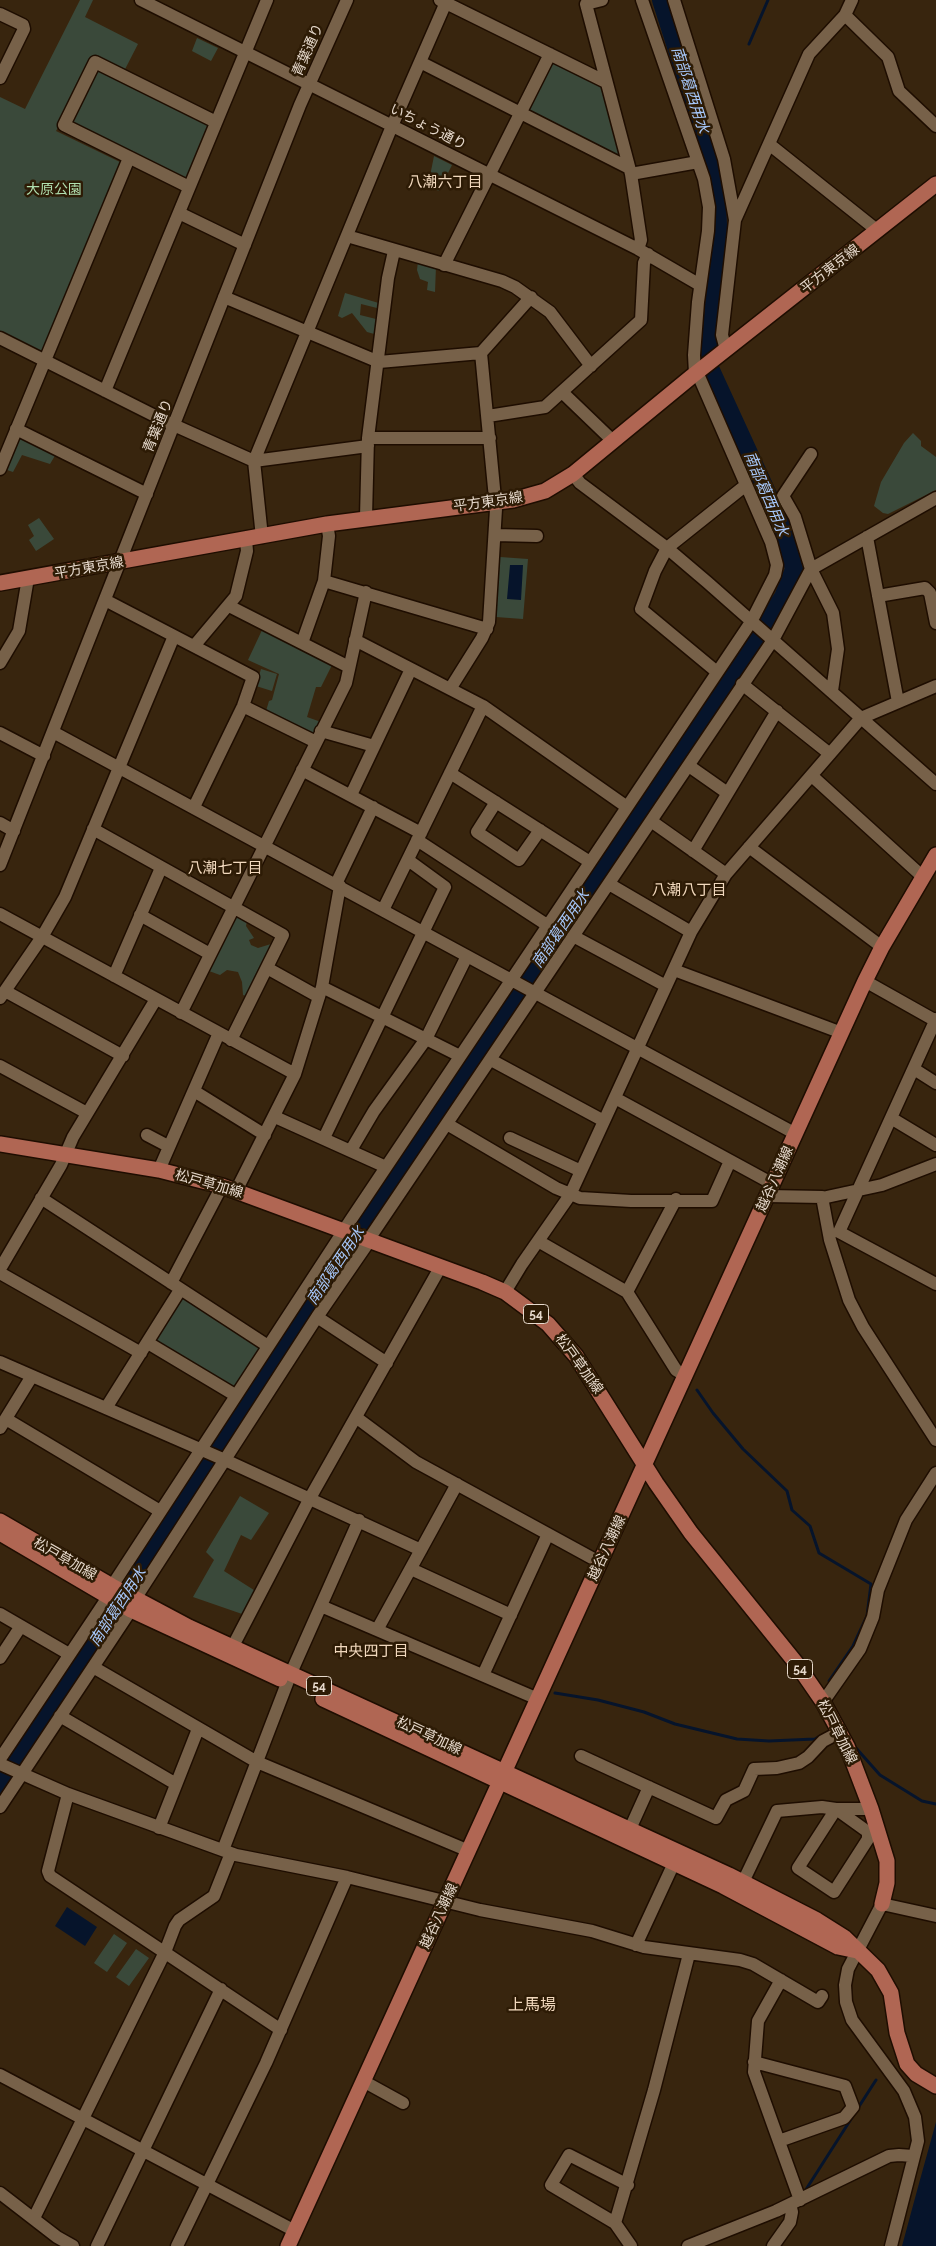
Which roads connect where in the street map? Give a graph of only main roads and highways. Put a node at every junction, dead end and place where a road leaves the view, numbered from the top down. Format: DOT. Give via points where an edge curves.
graph roads {
  1 [pos="936,184"];
  2 [pos="0,583"];
  3 [pos="936,855"];
  4 [pos="0,1144"];
  5 [pos="645,1466"];
  6 [pos="0,1520"];
  7 [pos="0,1533"];
  8 [pos="110,1592"];
  9 [pos="133,1605"];
  10 [pos="289,1678"];
  11 [pos="502,1776"];
  12 [pos="882,1904"];
  13 [pos="857,1951"];
  14 [pos="931,2083"];
  15 [pos="288,2246"];
  1 -- 2 [label="main road, 平方東京線" via="573,474 545,491 513,500 366,517"];
  3 -- 5 [label="main road, 越谷八潮線" via="866,980"];
  4 -- 5 [label="main road, 松戸草加線 / 54" via="159,1170 229,1188 505,1292 564,1340"];
  5 -- 11 [label="main road, 越谷八潮線"];
  5 -- 12 [label="main road, 松戸草加線 / 54" via="691,1533 791,1657 840,1732 871,1809 887,1861 887,1884"];
  6 -- 8 [label="main road, 松戸草加線 / 54"];
  7 -- 8 [label="main road, 松戸草加線 / 54"];
  8 -- 9 [label="main road, 松戸草加線 / 54"];
  9 -- 10 [label="main road, 松戸草加線 / 54"];
  9 -- 10 [label="main road, 松戸草加線 / 54" via="233,1646"];
  10 -- 11 [label="main road, 松戸草加線 / 54"];
  11 -- 13 [label="main road, 松戸草加線 / 54" via="770,1909 838,1947"];
  11 -- 13 [label="main road, 松戸草加線 / 54" via="630,1829 743,1882 817,1920 844,1937"];
  11 -- 15 [label="main road, 越谷八潮線"];
  13 -- 14 [label="main road, 松戸草加線 / 54" via="868,1958 886,1981 907,2064"];
}
